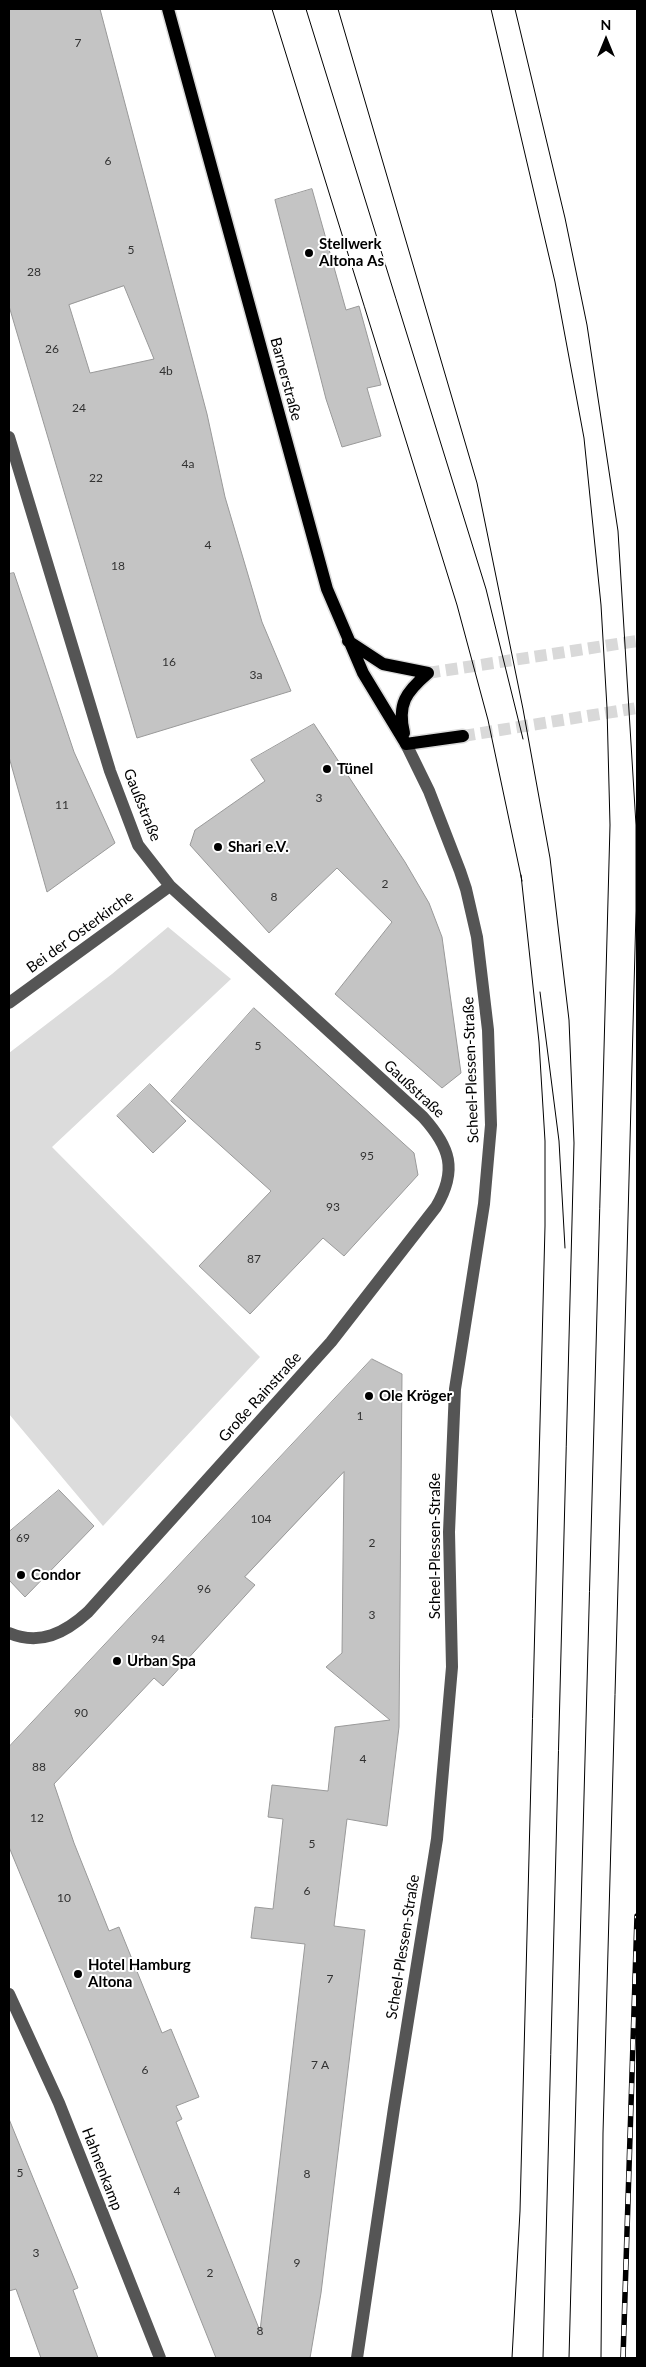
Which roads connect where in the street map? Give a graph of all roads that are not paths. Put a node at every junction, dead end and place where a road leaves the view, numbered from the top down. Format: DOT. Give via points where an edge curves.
graph roads {
  1 [pos="168,9"];
  2 [pos="9,437"];
  3 [pos="348,641"];
  4 [pos="463,736"];
  5 [pos="406,744"];
  6 [pos="170,886"];
  7 [pos="9,1003"];
  8 [pos="438,1133"];
  9 [pos="9,1634"];
  10 [pos="9,1994"];
  11 [pos="160,2358"];
  12 [pos="357,2358"];
  1 -- 3 [label="main road, Barnerstraße" via="327,589"];
  2 -- 6 [label="street, Gaußstraße" via="110,771 138,845"];
  3 -- 5 [label="main road, Barnerstraße" via="363,674"];
  3 -- 5 [label="main road" via="383,664 428,674 405,698 400,716"];
  4 -- 5 [label="main road"];
  5 -- 12 [label="street, Scheel-Plessen-Straße" via="429,791 468,898 482,976 489,1048 491,1125 484,1204 455,1389 450,1532 452,1668 437,1839"];
  6 -- 7 [label="street, Bei der Osterkirche"];
  6 -- 8 [label="street, Gaußstraße"];
  8 -- 9 [label="street, Große Rainstraße" via="449,1160 443,1195 331,1342 73,1626 46,1638"];
  10 -- 11 [label="street, Hahnenkamp" via="59,2103"];
}
